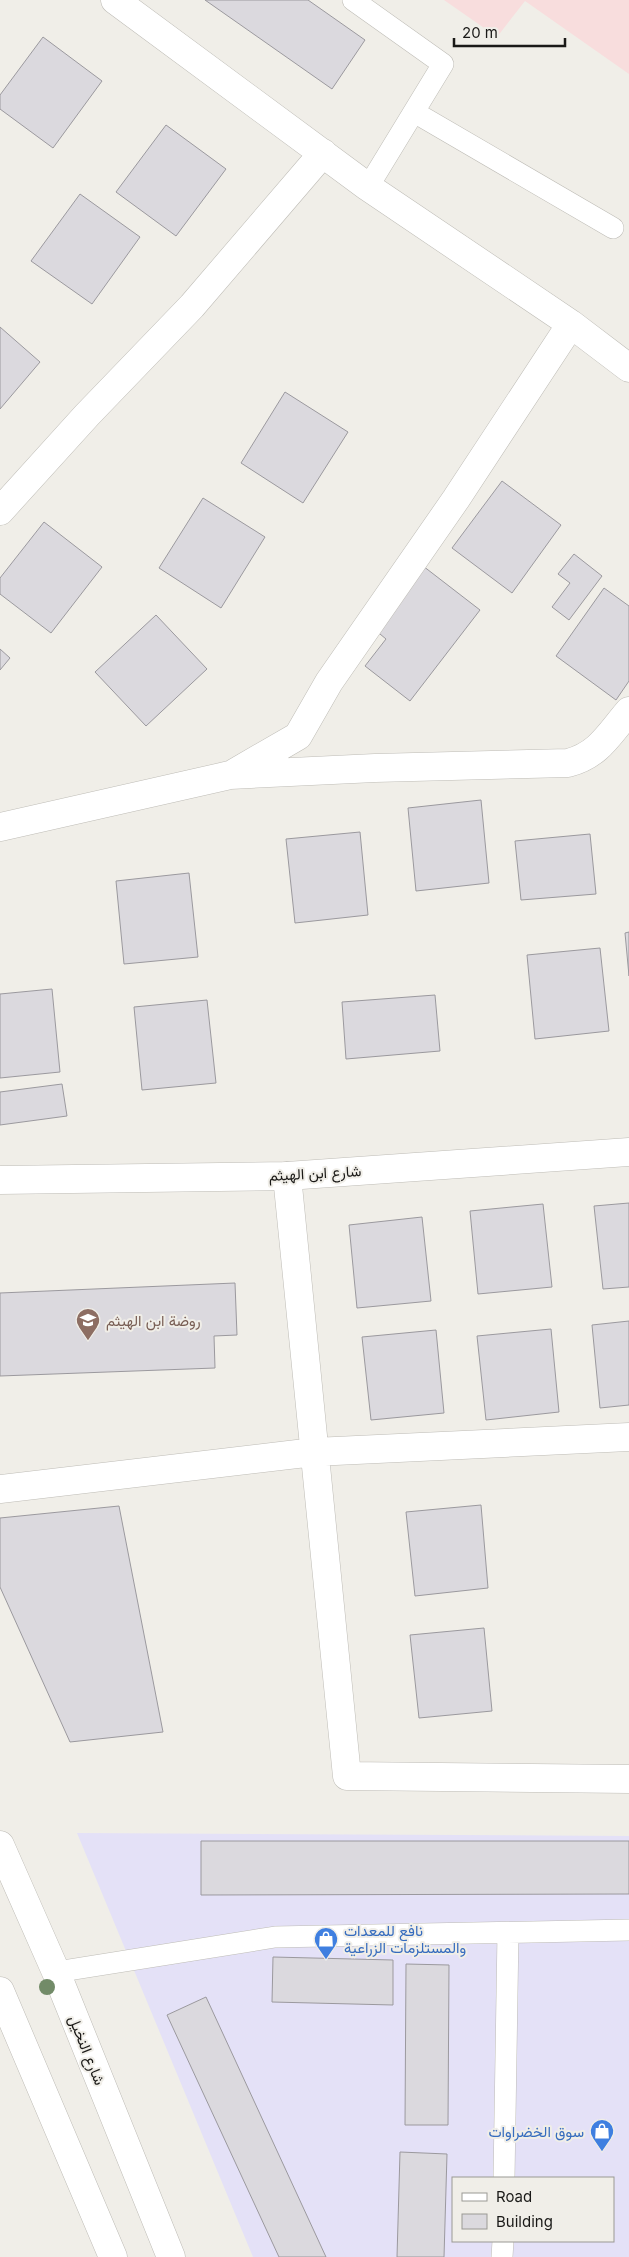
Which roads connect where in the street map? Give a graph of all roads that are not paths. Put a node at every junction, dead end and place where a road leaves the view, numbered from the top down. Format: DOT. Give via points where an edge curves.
graph roads {
  1 [pos="115,0"];
  2 [pos="353,0"];
  3 [pos="414,112"];
  4 [pos="324,153"];
  5 [pos="368,187"];
  6 [pos="613,228"];
  7 [pos="571,324"];
  8 [pos="629,368"];
  9 [pos="0,511"];
  10 [pos="629,711"];
  11 [pos="230,775"];
  12 [pos="0,827"];
  13 [pos="629,1152"];
  14 [pos="287,1176"];
  15 [pos="0,1180"];
  16 [pos="629,1436"];
  17 [pos="314,1452"];
  18 [pos="0,1488"];
  19 [pos="629,1779"];
  20 [pos="0,1845"];
  21 [pos="629,1930"];
  22 [pos="508,1933"];
  23 [pos="56,1972"];
  24 [pos="0,1991"];
  25 [pos="504,2177"];
  26 [pos="503,2242"];
  27 [pos="113,2257"];
  28 [pos="171,2257"];
  29 [pos="502,2257"];
  1 -- 4 [label="street"];
  2 -- 3 [label="lane" via="443,64"];
  3 -- 5 [label="lane"];
  3 -- 6 [label="lane"];
  4 -- 5 [label="street"];
  4 -- 9 [label="street" via="192,306"];
  5 -- 7 [label="street"];
  7 -- 8 [label="street"];
  7 -- 11 [label="street" via="456,500 329,682 298,736"];
  10 -- 11 [label="street" via="597,749 584,759 568,763"];
  11 -- 12 [label="street"];
  13 -- 14 [label="street, شارع ابن الهيثم"];
  14 -- 15 [label="street, شارع ابن الهيثم"];
  14 -- 17 [label="street"];
  16 -- 17 [label="street"];
  17 -- 18 [label="street"];
  17 -- 19 [label="street" via="347,1776"];
  20 -- 23 [label="street, شارع النخيل"];
  21 -- 22 [label="lane"];
  22 -- 23 [label="lane" via="276,1937"];
  22 -- 25 [label="lane"];
  23 -- 28 [label="street, شارع النخيل"];
  24 -- 27 [label="street"];
  26 -- 29 [label="lane"];
}
